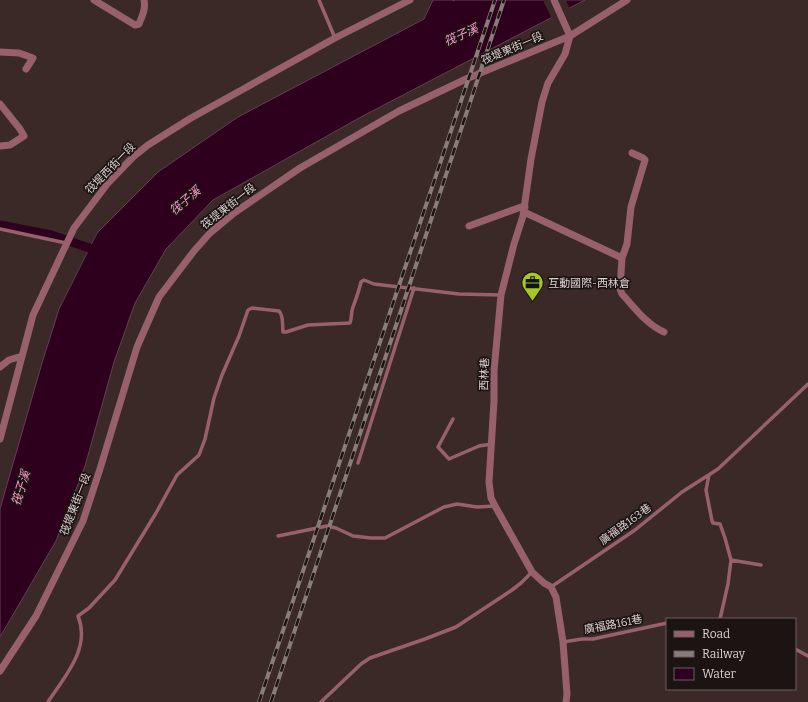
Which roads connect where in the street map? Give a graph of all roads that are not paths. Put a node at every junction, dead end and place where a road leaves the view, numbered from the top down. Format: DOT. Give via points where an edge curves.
graph roads {
  1 [pos="94,0"];
  2 [pos="144,0"];
  3 [pos="319,0"];
  4 [pos="410,0"];
  5 [pos="554,0"];
  6 [pos="627,0"];
  7 [pos="570,36"];
  8 [pos="335,38"];
  9 [pos="0,52"];
  10 [pos="26,69"];
  11 [pos="0,104"];
  12 [pos="0,146"];
  13 [pos="632,153"];
  14 [pos="525,209"];
  15 [pos="469,226"];
  16 [pos="0,229"];
  17 [pos="66,243"];
  18 [pos="622,258"];
  19 [pos="414,288"];
  20 [pos="501,295"];
  21 [pos="664,332"];
  22 [pos="22,356"];
  23 [pos="0,367"];
  24 [pos="808,384"];
  25 [pos="453,419"];
  26 [pos="0,439"];
  27 [pos="492,444"];
  28 [pos="358,463"];
  29 [pos="709,475"];
  30 [pos="495,506"];
  31 [pos="278,536"];
  32 [pos="731,560"];
  33 [pos="762,565"];
  34 [pos="532,572"];
  35 [pos="551,587"];
  36 [pos="720,618"];
  37 [pos="666,623"];
  38 [pos="562,642"];
  39 [pos="796,650"];
  40 [pos="808,656"];
  41 [pos="0,671"];
  42 [pos="48,702"];
  43 [pos="321,702"];
  44 [pos="566,702"];
  1 -- 2 [label="street" via="135,26 139,24 144,13"];
  3 -- 8 [label="lane"];
  4 -- 8 [label="street, 筏堤西街一段"];
  5 -- 7 [label="street"];
  6 -- 7 [label="street, 筏堤東街一段"];
  7 -- 14 [label="street, 西林巷" via="565,54 548,83 542,102 530,159"];
  7 -- 41 [label="street, 筏堤東街一段" via="466,79 399,111 306,164 234,213 210,233 159,297 137,347 83,521 36,616"];
  8 -- 17 [label="street, 筏堤西街一段" via="190,118 148,145 120,170 100,193"];
  9 -- 10 [label="street" via="19,53 32,58"];
  11 -- 12 [label="street" via="24,136 10,145"];
  13 -- 18 [label="street" via="645,160 631,207 627,244"];
  14 -- 15 [label="street" via="521,207"];
  14 -- 18 [label="street"];
  14 -- 20 [label="street, 西林巷"];
  16 -- 17 [label="lane"];
  17 -- 22 [label="street, 筏堤西街一段" via="32,316"];
  18 -- 21 [label="street" via="622,294 657,329"];
  19 -- 20 [label="lane" via="459,294"];
  19 -- 28 [label="lane"];
  19 -- 42 [label="lane" via="374,284 364,280 361,282 350,323 308,325 286,332 283,332 282,313 279,311 252,308 248,310 214,398 199,455 177,475 115,580 78,616 82,626 80,651"];
  20 -- 27 [label="street, 西林巷" via="494,371"];
  22 -- 23 [label="street" via="9,360"];
  22 -- 26 [label="street, 筏堤西街一段"];
  24 -- 29 [label="lane, 廣福路163巷" via="734,455"];
  25 -- 27 [label="lane" via="438,447 449,459 479,446"];
  27 -- 30 [label="street, 西林巷" via="489,482"];
  29 -- 32 [label="lane" via="706,490 712,521 720,524"];
  29 -- 35 [label="lane, 廣福路163巷" via="687,488 635,530"];
  30 -- 31 [label="lane" via="456,504 444,507 385,538 353,536 327,526"];
  30 -- 34 [label="street, 西林巷"];
  32 -- 33 [label="lane"];
  32 -- 36 [label="lane"];
  34 -- 35 [label="street, 西林巷"];
  34 -- 43 [label="lane" via="512,590 459,625 370,658"];
  35 -- 38 [label="street" via="556,597"];
  37 -- 38 [label="lane, 廣福路161巷" via="593,639"];
  38 -- 44 [label="street"];
  39 -- 40 [label="lane"];
}
